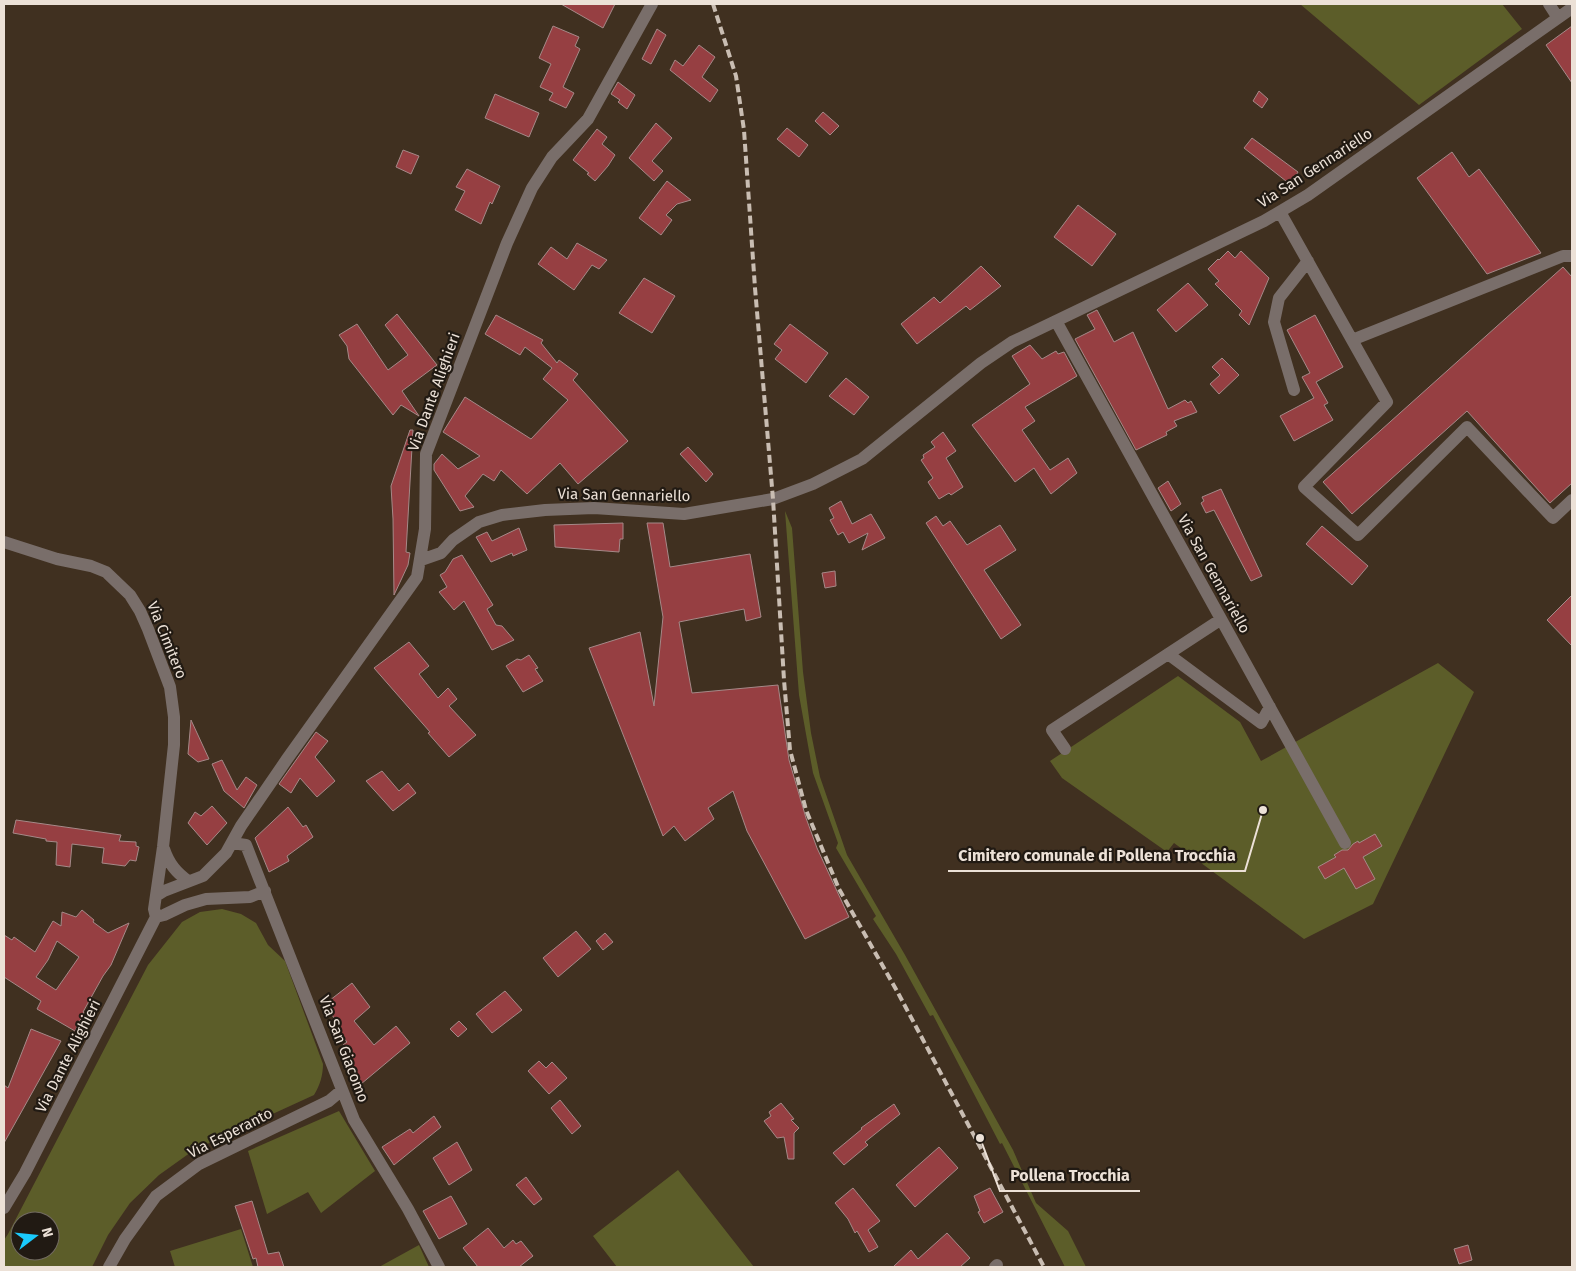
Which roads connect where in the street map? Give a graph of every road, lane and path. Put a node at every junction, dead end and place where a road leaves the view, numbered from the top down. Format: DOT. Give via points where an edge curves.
graph roads {
  1 [pos="652,4"];
  2 [pos="1549,4"];
  3 [pos="1572,8"];
  4 [pos="1558,18"];
  5 [pos="1280,212"];
  6 [pos="1572,256"];
  7 [pos="1308,261"];
  8 [pos="1056,321"];
  9 [pos="1352,340"];
  10 [pos="1294,390"];
  11 [pos="1572,500"];
  12 [pos="4,542"];
  13 [pos="420,560"];
  14 [pos="1220,620"];
  15 [pos="1168,654"];
  16 [pos="1270,707"];
  17 [pos="1065,749"];
  18 [pos="248,815"];
  19 [pos="232,843"];
  20 [pos="1345,843"];
  21 [pos="246,845"];
  22 [pos="163,847"];
  23 [pos="188,881"];
  24 [pos="265,891"];
  25 [pos="156,896"];
  26 [pos="156,916"];
  27 [pos="342,1090"];
  28 [pos="4,1208"];
  29 [pos="109,1267"];
  30 [pos="439,1267"];
  1 -- 13 [label="street, Via Dante Alighieri" via="588,119 552,157 532,188 506,243 426,454 425,529"];
  2 -- 4 [label="street"];
  3 -- 4 [label="street, Via San Gennariello"];
  4 -- 5 [label="street, Via San Gennariello"];
  5 -- 7 [label="street"];
  5 -- 8 [label="street, Via San Gennariello"];
  6 -- 9 [label="street" via="1563,256"];
  7 -- 9 [label="street"];
  7 -- 10 [label="street" via="1279,298 1274,322"];
  8 -- 13 [label="street, Via San Gennariello" via="1012,342 988,358 862,459 773,499 684,514 594,508 502,515 479,522 441,553"];
  8 -- 14 [label="street, Via San Gennariello"];
  9 -- 11 [label="street" via="1387,402 1304,487 1358,535 1467,427 1553,518"];
  12 -- 22 [label="street, Via Cimitero" via="106,572 130,595 140,611 170,687 174,717"];
  13 -- 18 [label="street, Via Dante Alighieri" via="416,577"];
  14 -- 15 [label="street"];
  14 -- 16 [label="street, Via San Gennariello"];
  15 -- 16 [label="street" via="1262,722"];
  15 -- 17 [label="street" via="1052,730"];
  16 -- 20 [label="street, Via San Gennariello"];
  18 -- 19 [label="street, Via Dante Alighieri"];
  18 -- 21 [label="street"];
  19 -- 21 [label="street"];
  19 -- 23 [label="street, Via Dante Alighieri" via="209,871"];
  21 -- 24 [label="street, Via San Giacomo"];
  22 -- 23 [label="street" via="169,862"];
  22 -- 25 [label="street, Via Cimitero"];
  23 -- 25 [label="street, Via Dante Alighieri"];
  24 -- 26 [label="street" via="250,897 206,899"];
  24 -- 27 [label="street, Via San Giacomo"];
  25 -- 26 [label="street, Via Dante Alighieri"];
  26 -- 28 [label="street, Via Dante Alighieri" via="26,1173"];
  27 -- 29 [label="street, Via Esperanto" via="329,1101 199,1164 156,1196"];
  27 -- 30 [label="street, Via San Giacomo" via="354,1120"];
}
